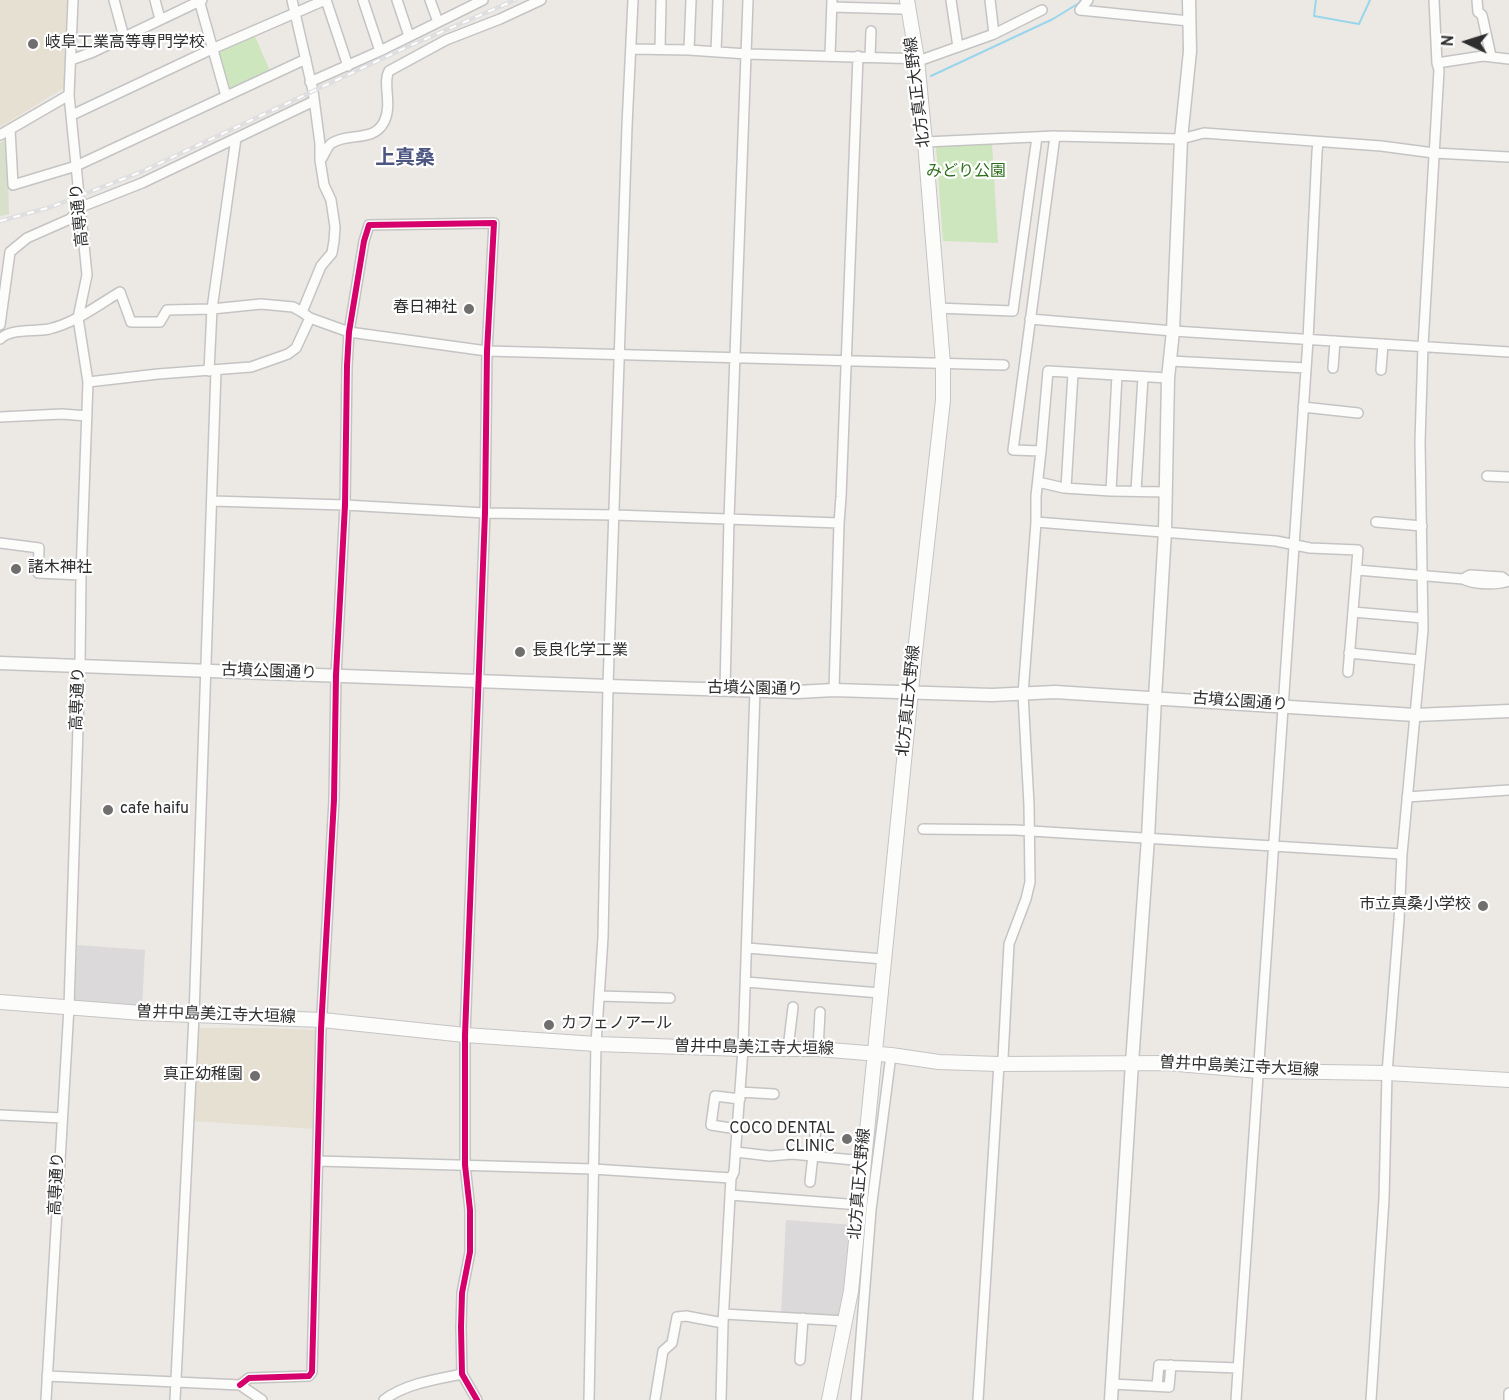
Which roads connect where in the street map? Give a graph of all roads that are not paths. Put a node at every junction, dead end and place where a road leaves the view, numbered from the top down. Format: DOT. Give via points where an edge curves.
graph roads {
  1 [pos="73,0"];
  2 [pos="114,0"];
  3 [pos="155,0"];
  4 [pos="200,0"];
  5 [pos="292,0"];
  6 [pos="326,0"];
  7 [pos="363,0"];
  8 [pos="397,0"];
  9 [pos="430,0"];
  10 [pos="483,0"];
  11 [pos="541,0"];
  12 [pos="633,0"];
  13 [pos="662,0"];
  14 [pos="691,0"];
  15 [pos="718,0"];
  16 [pos="748,0"];
  17 [pos="951,0"];
  18 [pos="990,0"];
  19 [pos="1088,0"];
  20 [pos="1189,0"];
  21 [pos="1434,0"];
  22 [pos="1478,0"];
  23 [pos="832,4"];
  24 [pos="907,4"];
  25 [pos="461,5"];
  26 [pos="1042,10"];
  27 [pos="295,12"];
  28 [pos="160,19"];
  29 [pos="1190,21"];
  30 [pos="438,22"];
  31 [pos="871,31"];
  32 [pos="994,34"];
  33 [pos="409,36"];
  34 [pos="124,37"];
  35 [pos="958,47"];
  36 [pos="212,49"];
  37 [pos="631,49"];
  38 [pos="660,49"];
  39 [pos="689,50"];
  40 [pos="380,51"];
  41 [pos="716,52"];
  42 [pos="747,54"];
  43 [pos="830,56"];
  44 [pos="858,56"];
  45 [pos="1491,56"];
  46 [pos="870,57"];
  47 [pos="306,59"];
  48 [pos="917,59"];
  49 [pos="1509,59"];
  50 [pos="71,60"];
  51 [pos="1437,63"];
  52 [pos="348,66"];
  53 [pos="310,82"];
  54 [pos="69,95"];
  55 [pos="226,96"];
  56 [pos="314,101"];
  57 [pos="72,115"];
  58 [pos="10,129"];
  59 [pos="0,135"];
  60 [pos="1055,136"];
  61 [pos="1037,137"];
  62 [pos="236,138"];
  63 [pos="1181,139"];
  64 [pos="925,142"];
  65 [pos="1318,142"];
  66 [pos="1434,153"];
  67 [pos="1509,157"];
  68 [pos="320,160"];
  69 [pos="76,166"];
  70 [pos="81,207"];
  71 [pos="938,308"];
  72 [pos="212,309"];
  73 [pos="306,315"];
  74 [pos="78,318"];
  75 [pos="1030,319"];
  76 [pos="0,325"];
  77 [pos="1173,331"];
  78 [pos="349,332"];
  79 [pos="0,339"];
  80 [pos="1308,340"];
  81 [pos="1335,341"];
  82 [pos="1383,344"];
  83 [pos="1423,346"];
  84 [pos="488,351"];
  85 [pos="1509,352"];
  86 [pos="620,353"];
  87 [pos="735,358"];
  88 [pos="846,361"];
  89 [pos="1170,361"];
  90 [pos="943,364"];
  91 [pos="1004,365"];
  92 [pos="1306,368"];
  93 [pos="1333,368"];
  94 [pos="213,370"];
  95 [pos="1382,370"];
  96 [pos="1073,373"];
  97 [pos="1117,375"];
  98 [pos="1143,377"];
  99 [pos="1168,378"];
  100 [pos="88,382"];
  101 [pos="1303,407"];
  102 [pos="1358,413"];
  103 [pos="87,416"];
  104 [pos="0,417"];
  105 [pos="1041,451"];
  106 [pos="1487,476"];
  107 [pos="1509,477"];
  108 [pos="1038,482"];
  109 [pos="1066,488"];
  110 [pos="1136,490"];
  111 [pos="1112,491"];
  112 [pos="1166,492"];
  113 [pos="212,501"];
  114 [pos="345,505"];
  115 [pos="485,513"];
  116 [pos="615,515"];
  117 [pos="729,519"];
  118 [pos="1036,522"];
  119 [pos="1376,522"];
  120 [pos="839,523"];
  121 [pos="1422,526"];
  122 [pos="1165,531"];
  123 [pos="0,543"];
  124 [pos="1295,544"];
  125 [pos="1357,570"];
  126 [pos="81,575"];
  127 [pos="1423,576"];
  128 [pos="1508,581"];
  129 [pos="1353,612"];
  130 [pos="1423,618"];
  131 [pos="1349,653"];
  132 [pos="1420,660"];
  133 [pos="0,663"];
  134 [pos="80,666"];
  135 [pos="206,671"];
  136 [pos="1348,672"];
  137 [pos="336,675"];
  138 [pos="478,681"];
  139 [pos="608,686"];
  140 [pos="725,689"];
  141 [pos="755,690"];
  142 [pos="834,690"];
  143 [pos="910,692"];
  144 [pos="1023,694"];
  145 [pos="1155,698"];
  146 [pos="1283,706"];
  147 [pos="1509,711"];
  148 [pos="1415,714"];
  149 [pos="1509,790"];
  150 [pos="1407,797"];
  151 [pos="923,829"];
  152 [pos="1030,831"];
  153 [pos="1148,838"];
  154 [pos="1275,846"];
  155 [pos="1402,854"];
  156 [pos="747,948"];
  157 [pos="883,959"];
  158 [pos="746,982"];
  159 [pos="880,993"];
  160 [pos="599,996"];
  161 [pos="670,998"];
  162 [pos="0,1002"];
  163 [pos="69,1007"];
  164 [pos="793,1008"];
  165 [pos="820,1012"];
  166 [pos="194,1016"];
  167 [pos="322,1020"];
  168 [pos="465,1035"];
  169 [pos="596,1044"];
  170 [pos="743,1049"];
  171 [pos="789,1049"];
  172 [pos="818,1049"];
  173 [pos="873,1054"];
  174 [pos="891,1055"];
  175 [pos="1132,1063"];
  176 [pos="999,1064"];
  177 [pos="1259,1071"];
  178 [pos="1387,1073"];
  179 [pos="1509,1080"];
  180 [pos="774,1094"];
  181 [pos="740,1096"];
  182 [pos="0,1115"];
  183 [pos="62,1118"];
  184 [pos="816,1128"];
  185 [pos="737,1129"];
  186 [pos="736,1152"];
  187 [pos="813,1156"];
  188 [pos="318,1161"];
  189 [pos="864,1161"];
  190 [pos="465,1165"];
  191 [pos="593,1168"];
  192 [pos="731,1178"];
  193 [pos="810,1182"];
  194 [pos="730,1195"];
  195 [pos="860,1205"];
  196 [pos="803,1318"];
  197 [pos="723,1319"];
  198 [pos="845,1321"];
  199 [pos="800,1360"];
  200 [pos="1238,1368"];
  201 [pos="462,1374"];
  202 [pos="47,1376"];
  203 [pos="176,1382"];
  204 [pos="1112,1384"];
  205 [pos="240,1385"];
  206 [pos="1509,1393"];
  207 [pos="46,1400"];
  208 [pos="175,1400"];
  209 [pos="262,1400"];
  210 [pos="384,1400"];
  211 [pos="477,1400"];
  212 [pos="589,1400"];
  213 [pos="655,1400"];
  214 [pos="722,1400"];
  215 [pos="829,1400"];
  216 [pos="856,1400"];
  217 [pos="978,1400"];
  218 [pos="1111,1400"];
  219 [pos="1236,1400"];
  220 [pos="1371,1400"];
  221 [pos="1509,1400"];
  1 -- 50 [label="street, 高専通り"];
  2 -- 34 [label="street"];
  3 -- 28 [label="street"];
  4 -- 28 [label="street"];
  4 -- 36 [label="street"];
  5 -- 27 [label="street"];
  6 -- 27 [label="street"];
  6 -- 52 [label="street"];
  7 -- 40 [label="street"];
  8 -- 33 [label="street"];
  9 -- 30 [label="street"];
  10 -- 25 [label="street"];
  11 -- 68 [label="street" via="446,40 389,71 388,107 383,123 373,135 331,143"];
  12 -- 37 [label="street"];
  13 -- 38 [label="street"];
  14 -- 39 [label="street"];
  15 -- 41 [label="street"];
  16 -- 42 [label="street"];
  17 -- 35 [label="street"];
  18 -- 32 [label="street"];
  19 -- 29 [label="street" via="1080,10"];
  20 -- 29 [label="street"];
  21 -- 51 [label="street"];
  22 -- 45 [label="street"];
  23 -- 24 [label="street" via="902,9"];
  23 -- 43 [label="street"];
  24 -- 48 [label="main road, 北方真正大野線"];
  25 -- 30 [label="street"];
  26 -- 32 [label="street"];
  27 -- 36 [label="street"];
  27 -- 47 [label="street"];
  28 -- 34 [label="street"];
  29 -- 63 [label="street"];
  30 -- 33 [label="street"];
  31 -- 46 [label="street"];
  32 -- 35 [label="street"];
  33 -- 40 [label="street"];
  34 -- 50 [label="street"];
  35 -- 48 [label="street"];
  36 -- 55 [label="street"];
  36 -- 57 [label="street"];
  37 -- 38 [label="street"];
  37 -- 86 [label="street"];
  38 -- 39 [label="street"];
  39 -- 41 [label="street"];
  40 -- 52 [label="street"];
  41 -- 42 [label="street"];
  42 -- 43 [label="street"];
  42 -- 87 [label="street"];
  43 -- 44 [label="street"];
  44 -- 46 [label="street"];
  44 -- 88 [label="street"];
  45 -- 49 [label="street"];
  45 -- 51 [label="street"];
  46 -- 48 [label="street"];
  47 -- 53 [label="street"];
  47 -- 55 [label="street"];
  48 -- 64 [label="main road, 北方真正大野線"];
  50 -- 54 [label="street, 高専通り"];
  51 -- 66 [label="street"];
  52 -- 53 [label="street"];
  53 -- 56 [label="street"];
  54 -- 57 [label="street, 高専通り"];
  54 -- 58 [label="street"];
  55 -- 69 [label="street"];
  56 -- 62 [label="street"];
  56 -- 68 [label="street"];
  57 -- 69 [label="street, 高専通り"];
  58 -- 59 [label="street"];
  58 -- 69 [label="street" via="13,185"];
  60 -- 61 [label="street"];
  60 -- 63 [label="street"];
  60 -- 75 [label="street"];
  61 -- 64 [label="street"];
  61 -- 71 [label="street" via="1012,311"];
  62 -- 70 [label="street"];
  62 -- 72 [label="street"];
  63 -- 65 [label="street" via="1204,133"];
  63 -- 77 [label="street"];
  64 -- 71 [label="main road, 北方真正大野線"];
  65 -- 66 [label="street"];
  65 -- 80 [label="street"];
  66 -- 67 [label="street"];
  66 -- 83 [label="street"];
  68 -- 73 [label="street" via="331,200 334,241 332,253 321,266"];
  69 -- 70 [label="street, 高専通り"];
  70 -- 74 [label="street, 高専通り" via="87,275"];
  70 -- 76 [label="street" via="70,219 27,238 10,252"];
  71 -- 90 [label="main road, 北方真正大野線"];
  72 -- 73 [label="street" via="261,304 293,307"];
  72 -- 74 [label="street" via="167,310 160,322 130,322 120,292"];
  72 -- 94 [label="street"];
  73 -- 78 [label="street"];
  73 -- 94 [label="street" via="296,348 288,354 251,367"];
  74 -- 79 [label="street" via="50,329 5,334"];
  74 -- 100 [label="street, 高専通り"];
  75 -- 77 [label="street"];
  75 -- 105 [label="street" via="1013,450"];
  77 -- 80 [label="street"];
  77 -- 89 [label="street"];
  78 -- 84 [label="street"];
  78 -- 84 [label="street" via="369,225 494,223"];
  78 -- 114 [label="street"];
  80 -- 81 [label="street"];
  80 -- 92 [label="street"];
  81 -- 82 [label="street"];
  81 -- 93 [label="street"];
  82 -- 83 [label="street"];
  82 -- 95 [label="street"];
  83 -- 85 [label="street"];
  83 -- 121 [label="street"];
  84 -- 86 [label="street"];
  84 -- 115 [label="street"];
  86 -- 87 [label="street"];
  86 -- 116 [label="street"];
  87 -- 88 [label="street"];
  87 -- 117 [label="street"];
  88 -- 90 [label="street"];
  88 -- 120 [label="street"];
  89 -- 92 [label="street"];
  89 -- 99 [label="street"];
  90 -- 91 [label="street"];
  90 -- 143 [label="main road, 北方真正大野線" via="943,400"];
  92 -- 101 [label="street"];
  94 -- 100 [label="street"];
  94 -- 113 [label="street"];
  96 -- 97 [label="street"];
  96 -- 105 [label="street" via="1048,371"];
  96 -- 109 [label="street"];
  97 -- 98 [label="street"];
  97 -- 111 [label="street"];
  98 -- 99 [label="street"];
  98 -- 110 [label="street"];
  99 -- 112 [label="street"];
  100 -- 103 [label="street, 高専通り"];
  101 -- 102 [label="street"];
  101 -- 124 [label="street"];
  103 -- 104 [label="street"];
  103 -- 126 [label="street, 高専通り"];
  105 -- 108 [label="street"];
  106 -- 107 [label="street"];
  108 -- 109 [label="street"];
  108 -- 118 [label="street"];
  109 -- 111 [label="street"];
  110 -- 111 [label="street"];
  110 -- 112 [label="street"];
  112 -- 122 [label="street"];
  113 -- 114 [label="street"];
  113 -- 135 [label="street"];
  114 -- 115 [label="street"];
  114 -- 137 [label="street"];
  115 -- 116 [label="street"];
  115 -- 138 [label="street"];
  116 -- 117 [label="street"];
  116 -- 139 [label="street"];
  117 -- 120 [label="street"];
  117 -- 140 [label="street"];
  118 -- 122 [label="street"];
  118 -- 144 [label="street"];
  119 -- 121 [label="street"];
  120 -- 142 [label="street"];
  121 -- 127 [label="street"];
  122 -- 124 [label="street"];
  122 -- 145 [label="street"];
  123 -- 126 [label="street" via="39,548 38,573"];
  124 -- 125 [label="street" via="1358,550"];
  124 -- 146 [label="street"];
  125 -- 127 [label="street"];
  125 -- 129 [label="street"];
  126 -- 134 [label="street, 高専通り"];
  127 -- 128 [label="street" via="1499,584"];
  127 -- 130 [label="street"];
  129 -- 130 [label="street"];
  129 -- 131 [label="street"];
  130 -- 132 [label="street"];
  131 -- 132 [label="street"];
  131 -- 136 [label="street"];
  132 -- 148 [label="street"];
  133 -- 134 [label="street, 古墳公園通り"];
  134 -- 135 [label="street, 古墳公園通り"];
  134 -- 163 [label="street, 高専通り"];
  135 -- 137 [label="street, 古墳公園通り"];
  135 -- 166 [label="street"];
  137 -- 138 [label="street, 古墳公園通り"];
  137 -- 167 [label="street" via="334,800"];
  138 -- 139 [label="street, 古墳公園通り"];
  138 -- 168 [label="street"];
  139 -- 140 [label="street, 古墳公園通り"];
  139 -- 160 [label="street"];
  140 -- 141 [label="street, 古墳公園通り"];
  141 -- 142 [label="street, 古墳公園通り"];
  141 -- 156 [label="street"];
  142 -- 143 [label="street, 古墳公園通り"];
  143 -- 144 [label="street, 古墳公園通り"];
  143 -- 157 [label="main road, 北方真正大野線"];
  144 -- 145 [label="street, 古墳公園通り"];
  144 -- 152 [label="street"];
  145 -- 146 [label="street, 古墳公園通り"];
  145 -- 153 [label="street"];
  146 -- 148 [label="street, 古墳公園通り"];
  146 -- 154 [label="street"];
  147 -- 148 [label="street, 古墳公園通り"];
  148 -- 150 [label="street"];
  149 -- 150 [label="street"];
  150 -- 155 [label="street"];
  151 -- 152 [label="street"];
  152 -- 153 [label="street"];
  152 -- 176 [label="street" via="1030,882 1009,944 1003,1058"];
  153 -- 154 [label="street"];
  153 -- 175 [label="street"];
  154 -- 155 [label="street"];
  154 -- 177 [label="street"];
  155 -- 178 [label="street"];
  156 -- 157 [label="street"];
  156 -- 158 [label="street"];
  157 -- 159 [label="main road, 北方真正大野線"];
  158 -- 159 [label="street"];
  158 -- 170 [label="street"];
  159 -- 173 [label="main road, 北方真正大野線"];
  160 -- 161 [label="street"];
  160 -- 169 [label="street"];
  162 -- 163 [label="main road, 曽井中島美江寺大垣線"];
  163 -- 166 [label="main road, 曽井中島美江寺大垣線"];
  163 -- 183 [label="street, 高専通り"];
  164 -- 171 [label="street"];
  165 -- 172 [label="street"];
  166 -- 167 [label="main road, 曽井中島美江寺大垣線"];
  166 -- 203 [label="street"];
  167 -- 168 [label="main road, 曽井中島美江寺大垣線"];
  167 -- 188 [label="street"];
  168 -- 169 [label="main road, 曽井中島美江寺大垣線"];
  168 -- 190 [label="street"];
  169 -- 170 [label="main road, 曽井中島美江寺大垣線"];
  169 -- 191 [label="street"];
  170 -- 171 [label="main road, 曽井中島美江寺大垣線"];
  170 -- 181 [label="street"];
  171 -- 172 [label="main road, 曽井中島美江寺大垣線"];
  172 -- 173 [label="main road, 曽井中島美江寺大垣線"];
  173 -- 174 [label="main road, 曽井中島美江寺大垣線"];
  173 -- 189 [label="main road, 北方真正大野線"];
  174 -- 176 [label="main road, 曽井中島美江寺大垣線"];
  174 -- 216 [label="street" via="871,1210"];
  175 -- 176 [label="main road, 曽井中島美江寺大垣線"];
  175 -- 177 [label="main road, 曽井中島美江寺大垣線"];
  175 -- 204 [label="street"];
  176 -- 217 [label="street"];
  177 -- 178 [label="main road, 曽井中島美江寺大垣線"];
  177 -- 200 [label="street"];
  178 -- 179 [label="main road, 曽井中島美江寺大垣線"];
  178 -- 220 [label="street" via="1384,1199"];
  180 -- 181 [label="street"];
  181 -- 185 [label="street"];
  181 -- 185 [label="street" via="715,1096 711,1125"];
  182 -- 183 [label="street"];
  183 -- 202 [label="street, 高専通り"];
  184 -- 187 [label="street"];
  185 -- 186 [label="street"];
  186 -- 187 [label="street"];
  186 -- 192 [label="street"];
  187 -- 189 [label="street"];
  187 -- 193 [label="street"];
  188 -- 190 [label="street"];
  188 -- 205 [label="street" via="312,1372 309,1376 249,1378"];
  189 -- 195 [label="main road, 北方真正大野線"];
  190 -- 191 [label="street"];
  190 -- 201 [label="street" via="470,1252 462,1293"];
  191 -- 192 [label="street"];
  191 -- 212 [label="street"];
  192 -- 194 [label="street"];
  194 -- 195 [label="street"];
  194 -- 197 [label="street"];
  195 -- 198 [label="main road, 北方真正大野線"];
  196 -- 197 [label="street"];
  196 -- 198 [label="street"];
  196 -- 199 [label="street"];
  197 -- 213 [label="street" via="677,1317 672,1343 663,1351"];
  197 -- 214 [label="street"];
  198 -- 215 [label="main road, 北方真正大野線"];
  200 -- 204 [label="street" via="1172,1365 1170,1387"];
  200 -- 219 [label="street"];
  201 -- 210 [label="street" via="408,1388"];
  201 -- 211 [label="street"];
  202 -- 203 [label="street"];
  202 -- 207 [label="street, 高専通り"];
  203 -- 205 [label="street"];
  203 -- 208 [label="street"];
  204 -- 218 [label="street"];
  205 -- 209 [label="street"];
  206 -- 221 [label="street"];
}
